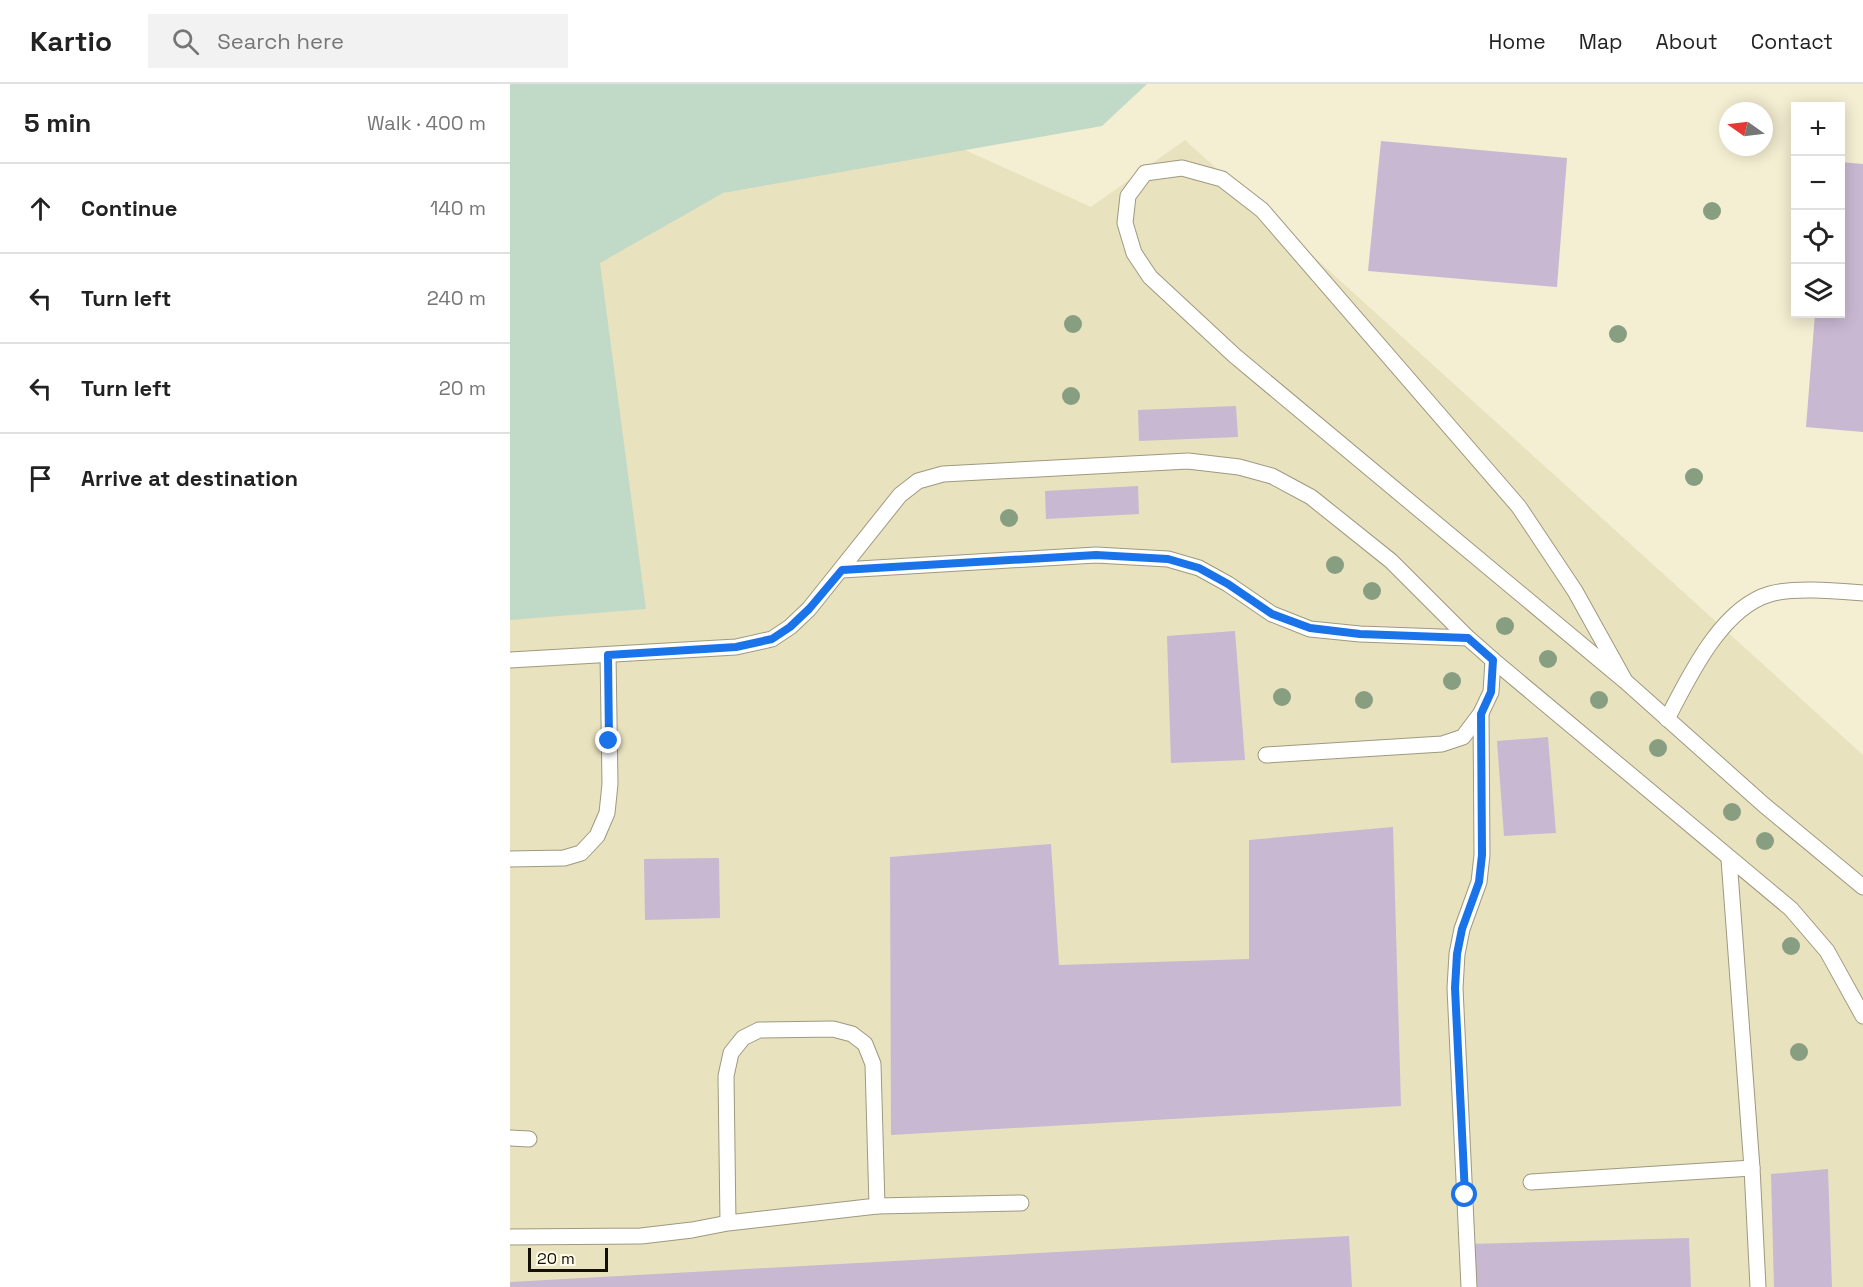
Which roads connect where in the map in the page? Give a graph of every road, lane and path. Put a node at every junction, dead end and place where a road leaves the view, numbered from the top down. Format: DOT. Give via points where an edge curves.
graph roads {
  1 [pos="842,570"];
  2 [pos="1863,593"];
  3 [pos="1468,638"];
  4 [pos="608,655"];
  5 [pos="510,660"];
  6 [pos="1493,660"];
  7 [pos="1625,681"];
  8 [pos="1481,714"];
  9 [pos="1667,720"];
  10 [pos="1266,755"];
  11 [pos="510,859"];
  12 [pos="1729,859"];
  13 [pos="1863,887"];
  14 [pos="1863,1016"];
  15 [pos="510,1138"];
  16 [pos="529,1139"];
  17 [pos="1752,1168"];
  18 [pos="1531,1182"];
  19 [pos="1021,1203"];
  20 [pos="877,1206"];
  21 [pos="728,1222"];
  22 [pos="510,1237"];
  23 [pos="1469,1287"];
  24 [pos="1758,1287"];
  1 -- 3 [label="lane" via="1096,555 1168,559 1199,568 1272,614 1310,628"];
  1 -- 3 [label="lane" via="900,495 918,481 943,474 1188,461 1239,466 1272,476 1311,496 1391,561"];
  1 -- 4 [label="lane" via="809,609 772,639 736,647"];
  2 -- 9 [label="lane" via="1771,594 1746,605 1696,663"];
  3 -- 6 [label="lane"];
  4 -- 5 [label="lane"];
  4 -- 11 [label="lane" via="610,784 607,813 597,836 581,853 564,858"];
  6 -- 8 [label="lane" via="1491,692"];
  6 -- 12 [label="lane"];
  7 -- 7 [label="lane" via="1575,591 1520,507 1262,210 1222,179 1182,168 1145,173 1128,196 1125,223 1134,253 1150,277 1235,356"];
  7 -- 9 [label="lane"];
  8 -- 10 [label="lane" via="1463,737 1442,744"];
  8 -- 23 [label="lane" via="1482,855 1479,882 1460,938 1455,988"];
  9 -- 13 [label="lane"];
  12 -- 14 [label="lane" via="1791,909 1827,951"];
  12 -- 17 [label="lane"];
  15 -- 16 [label="lane"];
  17 -- 18 [label="lane"];
  17 -- 24 [label="lane"];
  19 -- 20 [label="lane"];
  20 -- 21 [label="lane"];
  20 -- 21 [label="lane" via="873,1064 865,1044 852,1034 833,1029 759,1030 743,1038 731,1053 726,1076"];
  21 -- 22 [label="lane" via="641,1236"];
}
